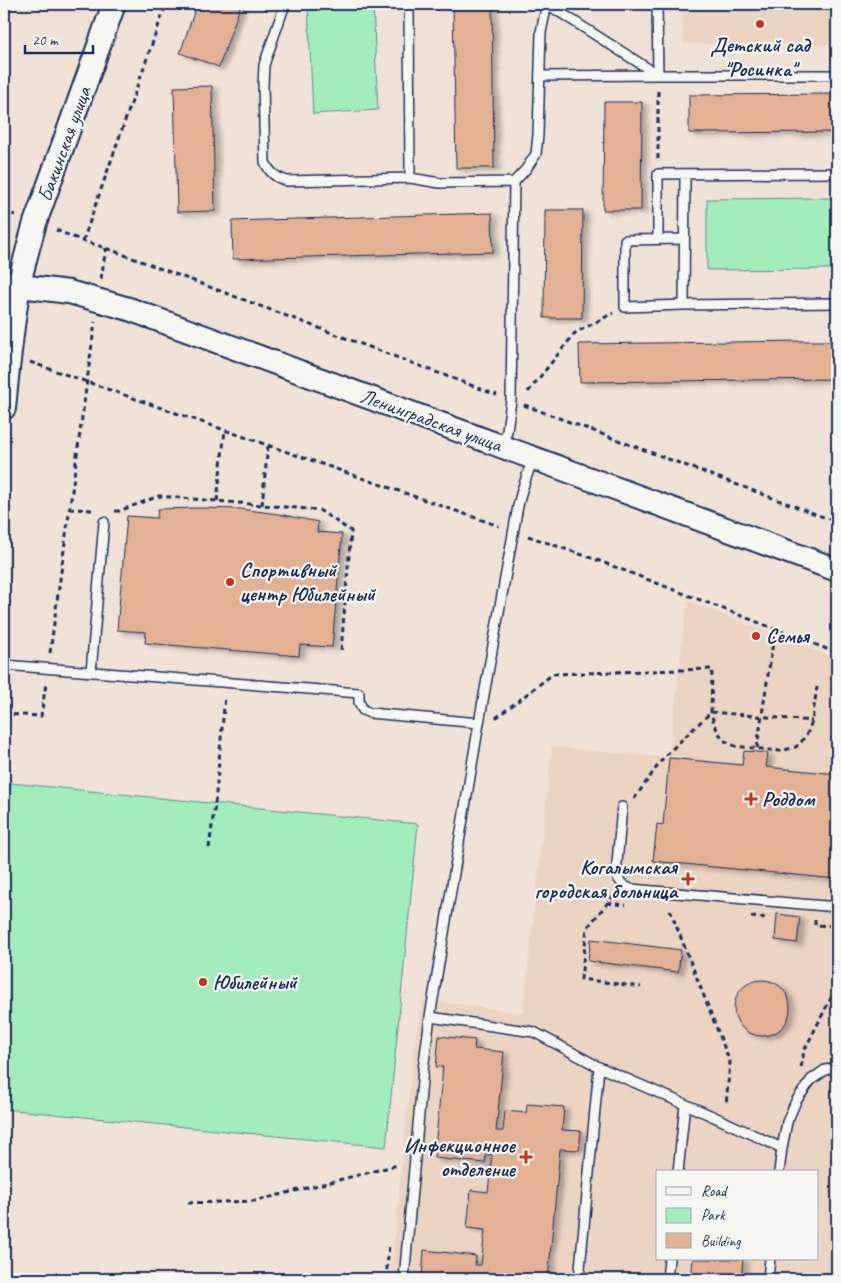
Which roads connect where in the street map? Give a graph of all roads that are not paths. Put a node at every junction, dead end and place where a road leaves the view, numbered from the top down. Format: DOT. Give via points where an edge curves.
graph roads {
  1 [pos="114,4"];
  2 [pos="285,4"];
  3 [pos="409,4"];
  4 [pos="547,4"];
  5 [pos="658,4"];
  6 [pos="658,75"];
  7 [pos="837,75"];
  8 [pos="541,76"];
  9 [pos="837,173"];
  10 [pos="685,174"];
  11 [pos="410,178"];
  12 [pos="514,182"];
  13 [pos="658,239"];
  14 [pos="684,240"];
  15 [pos="12,285"];
  16 [pos="837,303"];
  17 [pos="684,305"];
  18 [pos="4,408"];
  19 [pos="502,446"];
  20 [pos="533,458"];
  21 [pos="104,522"];
  22 [pos="837,570"];
  23 [pos="4,665"];
  24 [pos="91,672"];
  25 [pos="480,718"];
  26 [pos="622,807"];
  27 [pos="837,907"];
  28 [pos="430,1017"];
  29 [pos="599,1067"];
  30 [pos="837,1067"];
  31 [pos="685,1104"];
  32 [pos="782,1148"];
  33 [pos="678,1170"];
  34 [pos="779,1170"];
  35 [pos="669,1260"];
  36 [pos="770,1260"];
  37 [pos="404,1279"];
  38 [pos="578,1279"];
  39 [pos="667,1279"];
  40 [pos="768,1279"];
  1 -- 15 [label="street, Бакинская улица"];
  2 -- 11 [label="lane" via="264,65 262,85 265,162 269,171 287,181"];
  3 -- 11 [label="lane"];
  4 -- 6 [label="lane"];
  4 -- 8 [label="lane" via="541,32"];
  5 -- 6 [label="lane"];
  6 -- 7 [label="lane"];
  6 -- 8 [label="lane"];
  8 -- 12 [label="lane" via="536,154"];
  9 -- 10 [label="lane"];
  10 -- 13 [label="lane" via="658,174"];
  10 -- 14 [label="lane"];
  11 -- 12 [label="lane" via="440,183"];
  12 -- 19 [label="lane" via="515,401"];
  13 -- 14 [label="lane"];
  13 -- 17 [label="lane" via="624,240 624,307"];
  14 -- 17 [label="lane"];
  15 -- 18 [label="street, Бакинская улица"];
  15 -- 19 [label="street, Ленинградская улица" via="69,292 129,309"];
  16 -- 17 [label="lane"];
  19 -- 20 [label="street, Ленинградская улица"];
  20 -- 22 [label="street, Ленинградская улица"];
  20 -- 25 [label="lane" via="522,490"];
  21 -- 24 [label="lane"];
  23 -- 24 [label="lane"];
  24 -- 25 [label="lane" via="360,693 359,702 363,710 370,713"];
  25 -- 28 [label="lane"];
  26 -- 27 [label="lane" via="616,874 619,881 631,889"];
  28 -- 29 [label="lane" via="534,1032"];
  28 -- 37 [label="lane"];
  29 -- 31 [label="lane"];
  29 -- 38 [label="lane"];
  30 -- 32 [label="lane" via="825,1070 811,1080 796,1101 787,1122"];
  31 -- 32 [label="lane"];
  31 -- 33 [label="lane"];
  32 -- 34 [label="lane"];
  35 -- 39 [label="lane"];
  36 -- 40 [label="lane"];
}
